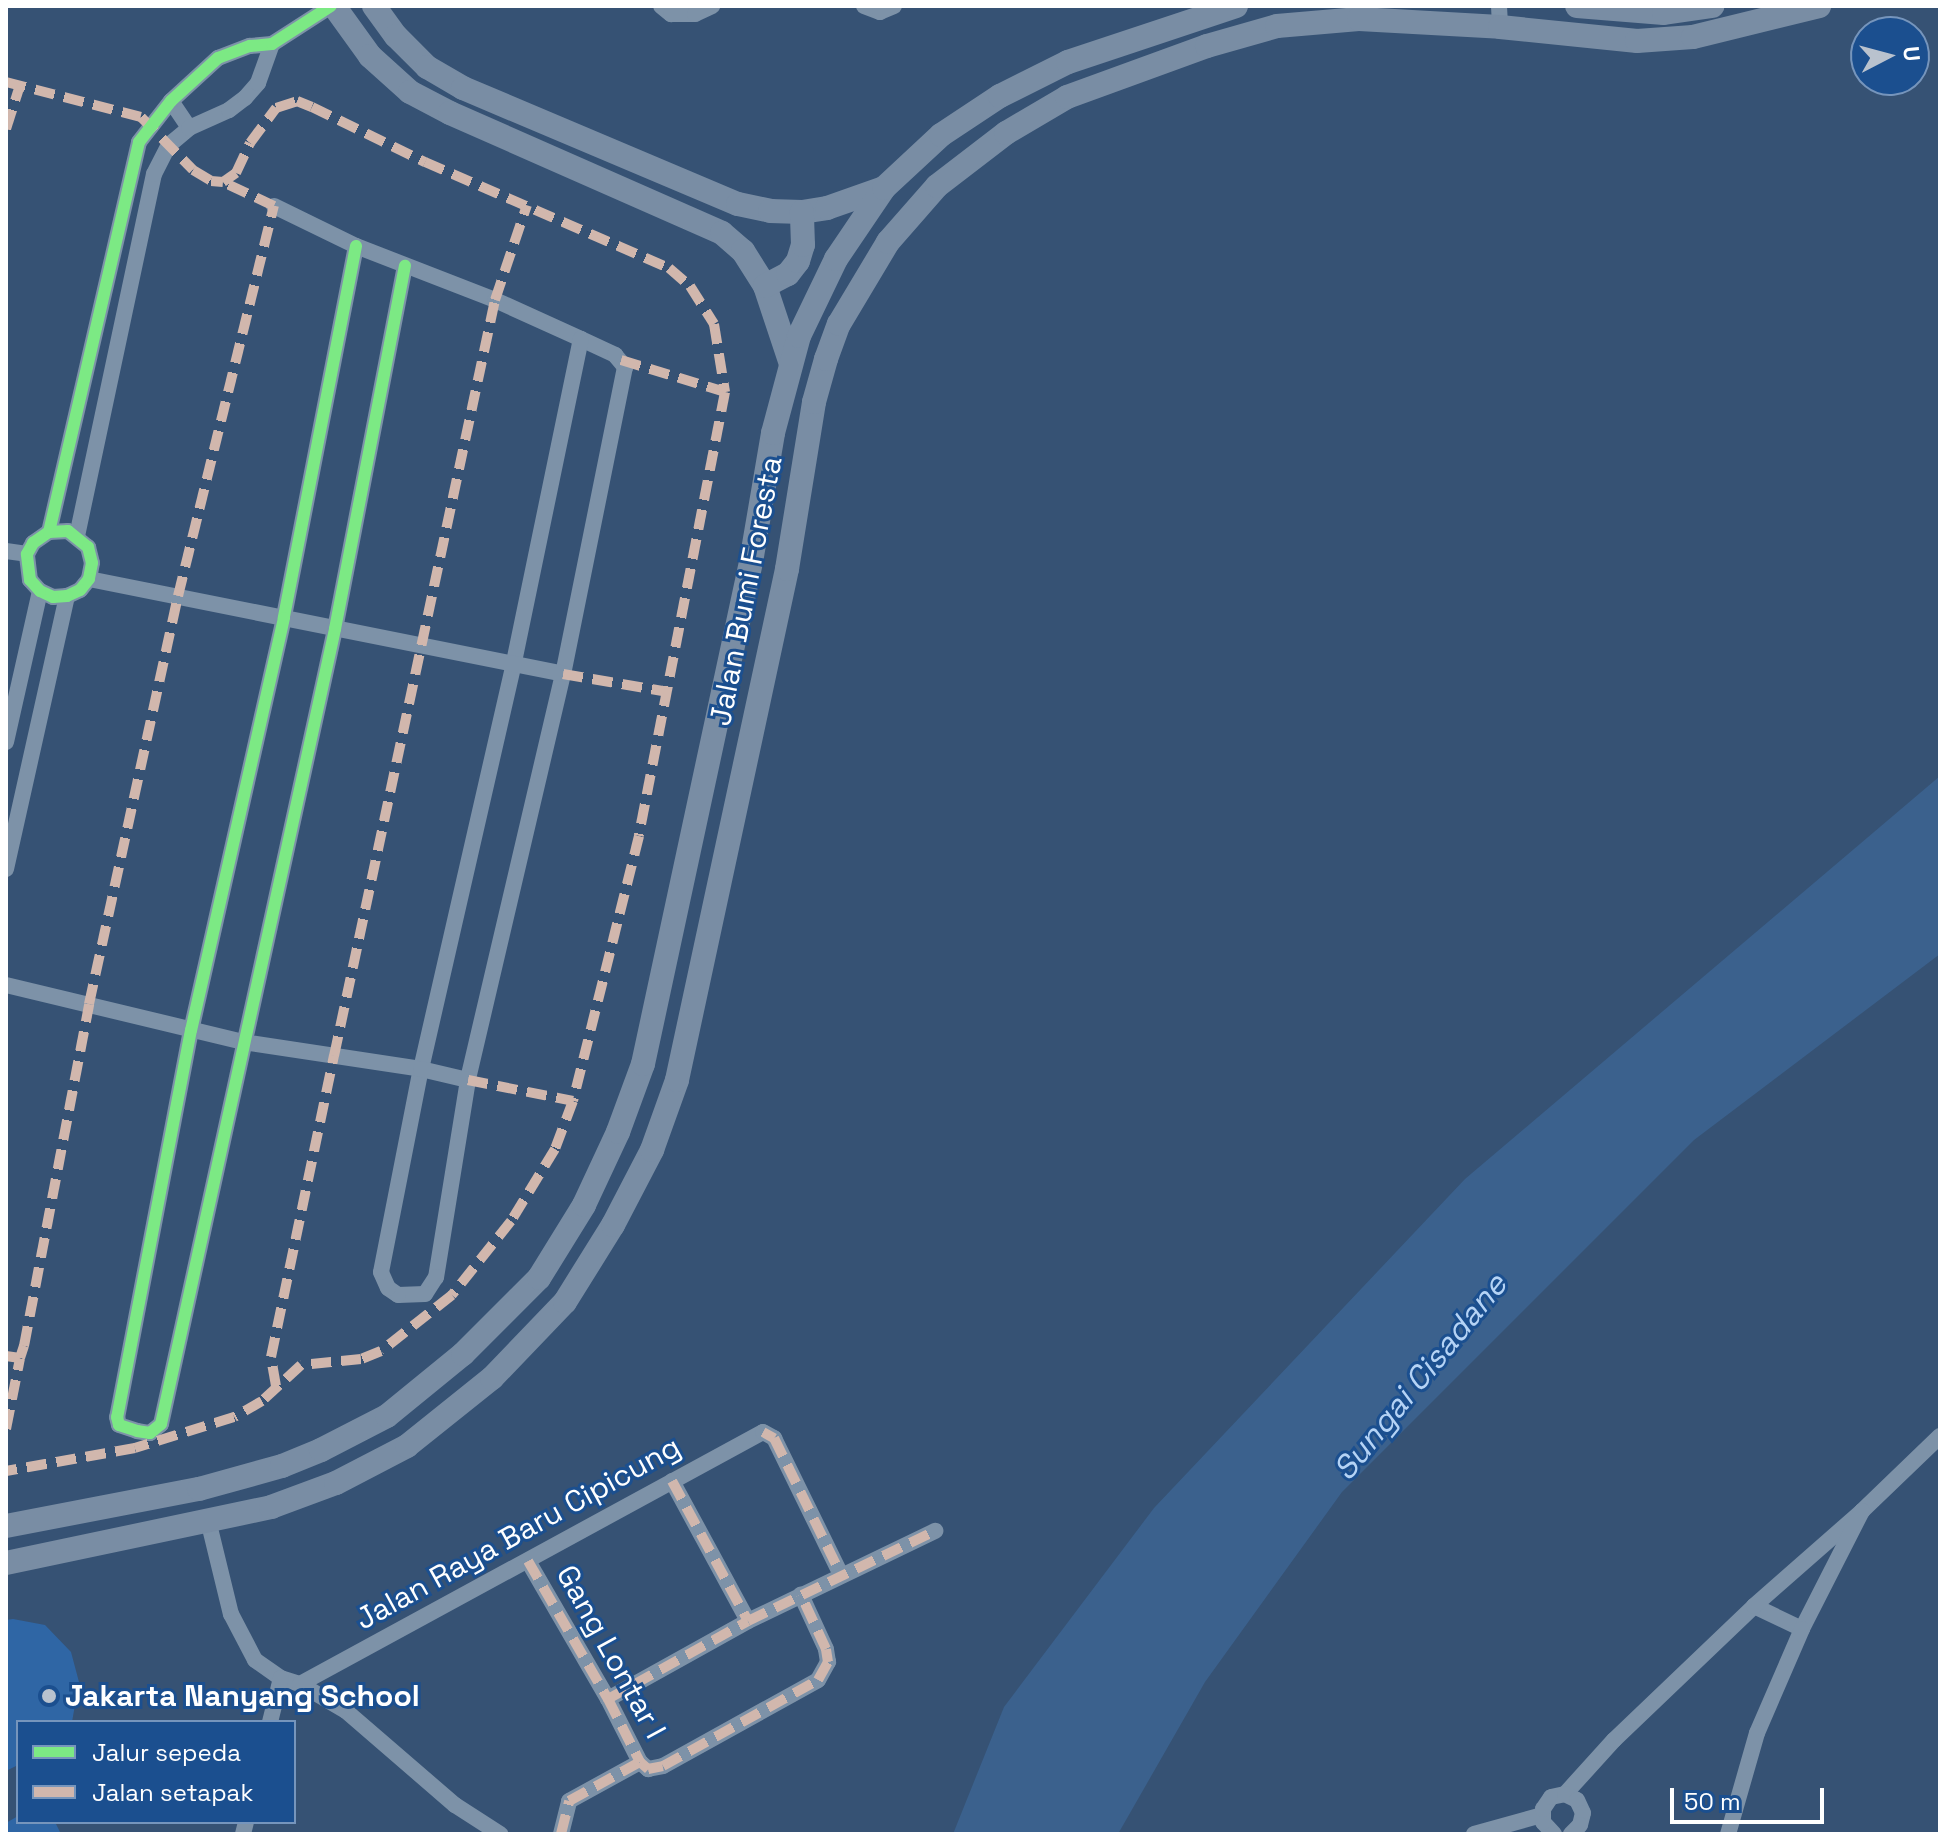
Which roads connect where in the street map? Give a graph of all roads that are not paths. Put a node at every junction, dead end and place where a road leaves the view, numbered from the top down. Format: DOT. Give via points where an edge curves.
graph roads {
  1 [pos="333,6"];
  2 [pos="374,6"];
  3 [pos="661,6"];
  4 [pos="712,6"];
  5 [pos="864,6"];
  6 [pos="894,6"];
  7 [pos="1236,6"];
  8 [pos="1577,6"];
  9 [pos="1712,6"];
  10 [pos="1819,6"];
  11 [pos="1198,16"];
  12 [pos="1499,16"];
  13 [pos="272,44"];
  14 [pos="1207,46"];
  15 [pos="171,101"];
  16 [pos="189,128"];
  17 [pos="626,157"];
  18 [pos="614,186"];
  19 [pos="884,188"];
  20 [pos="274,206"];
  21 [pos="802,212"];
  22 [pos="356,246"];
  23 [pos="405,266"];
  24 [pos="765,286"];
  25 [pos="581,339"];
  26 [pos="792,365"];
  27 [pos="49,532"];
  28 [pos="77,536"];
  29 [pos="6,551"];
  30 [pos="27,554"];
  31 [pos="751,562"];
  32 [pos="787,569"];
  33 [pos="89,579"];
  34 [pos="40,591"];
  35 [pos="67,596"];
  36 [pos="284,618"];
  37 [pos="335,629"];
  38 [pos="514,662"];
  39 [pos="563,674"];
  40 [pos="6,742"];
  41 [pos="6,869"];
  42 [pos="6,985"];
  43 [pos="191,1030"];
  44 [pos="243,1042"];
  45 [pos="421,1069"];
  46 [pos="468,1080"];
  47 [pos="1940,1436"];
  48 [pos="672,1481"];
  49 [pos="1862,1511"];
  50 [pos="208,1520"];
  51 [pos="6,1526"];
  52 [pos="935,1531"];
  53 [pos="528,1561"];
  54 [pos="6,1563"];
  55 [pos="841,1575"];
  56 [pos="801,1595"];
  57 [pos="1754,1606"];
  58 [pos="748,1621"];
  59 [pos="1802,1629"];
  60 [pos="281,1678"];
  61 [pos="300,1684"];
  62 [pos="608,1699"];
  63 [pos="270,1720"];
  64 [pos="640,1762"];
  65 [pos="1565,1794"];
  66 [pos="1542,1815"];
  67 [pos="1576,1833"];
  68 [pos="500,1834"];
  69 [pos="561,1834"];
  70 [pos="1474,1834"];
  71 [pos="1554,1834"];
  72 [pos="1728,1834"];
  1 -- 13 [label="street"];
  1 -- 18 [label="main road" via="370,56 410,92"];
  2 -- 17 [label="main road" via="427,67 463,88"];
  3 -- 4 [label="street" via="671,14 695,14"];
  5 -- 6 [label="street" via="880,12"];
  7 -- 11 [label="main road, Jalan Bumi Foresta"];
  8 -- 9 [label="main road" via="1650,13"];
  10 -- 12 [label="main road, Jalan Bumi Foresta" via="1693,37 1637,41"];
  11 -- 14 [label="main road"];
  11 -- 19 [label="main road, Jalan Bumi Foresta" via="1068,62 1000,96 941,135"];
  12 -- 14 [label="main road, Jalan Bumi Foresta" via="1277,26"];
  13 -- 15 [label="street" via="218,58"];
  13 -- 16 [label="street" via="258,83 245,98"];
  14 -- 32 [label="main road, Jalan Bumi Foresta" via="1067,97 1006,133 937,186 888,242 839,324 826,359"];
  15 -- 16 [label="street"];
  15 -- 27 [label="street" via="145,132 131,164"];
  16 -- 28 [label="street" via="169,145 154,174"];
  17 -- 18 [label="main road"];
  17 -- 21 [label="main road" via="738,204"];
  18 -- 24 [label="main road" via="722,233 743,251"];
  19 -- 21 [label="main road"];
  19 -- 26 [label="main road, Jalan Bumi Foresta" via="836,259 799,336"];
  20 -- 22 [label="street"];
  21 -- 24 [label="main road" via="798,261 788,274"];
  22 -- 23 [label="street"];
  22 -- 36 [label="street"];
  23 -- 25 [label="street"];
  23 -- 37 [label="street"];
  24 -- 26 [label="main road"];
  25 -- 38 [label="street"];
  25 -- 39 [label="street" via="621,360 625,373"];
  26 -- 31 [label="main road, Jalan Bumi Foresta" via="773,433"];
  27 -- 28 [label="street"];
  27 -- 30 [label="street"];
  28 -- 33 [label="street" via="88,547"];
  29 -- 30 [label="street"];
  30 -- 34 [label="street" via="30,580"];
  31 -- 32 [label="main road"];
  31 -- 51 [label="main road, Jalan Bumi Foresta" via="643,1064 584,1205 539,1278 463,1354 387,1416 321,1450 199,1489"];
  32 -- 50 [label="main road, Jalan Bumi Foresta" via="677,1080 652,1150 613,1225 565,1302 492,1378 407,1446 284,1503"];
  33 -- 35 [label="street"];
  33 -- 36 [label="street"];
  34 -- 35 [label="street"];
  34 -- 40 [label="street"];
  35 -- 41 [label="street"];
  36 -- 37 [label="street"];
  36 -- 43 [label="street"];
  37 -- 38 [label="street"];
  37 -- 44 [label="street"];
  38 -- 39 [label="street"];
  38 -- 45 [label="street"];
  39 -- 46 [label="street"];
  42 -- 43 [label="street"];
  43 -- 44 [label="street"];
  43 -- 44 [label="street" via="117,1417 119,1425 137,1431 150,1433 161,1424"];
  44 -- 45 [label="street"];
  45 -- 46 [label="street"];
  45 -- 46 [label="street" via="381,1272 398,1295 425,1294 436,1277"];
  47 -- 49 [label="street"];
  48 -- 53 [label="street, Jalan Raya Baru Cipicung"];
  48 -- 55 [label="street, Jalan Raya Baru Cipicung" via="763,1432 774,1438"];
  48 -- 58 [label="street"];
  49 -- 57 [label="street"];
  49 -- 59 [label="street"];
  50 -- 54 [label="main road, Jalan Bumi Foresta"];
  50 -- 60 [label="street" via="231,1614 247,1650"];
  52 -- 55 [label="street"];
  53 -- 61 [label="street, Jalan Raya Baru Cipicung"];
  53 -- 62 [label="street, Gang Lontar I"];
  55 -- 56 [label="street"];
  56 -- 58 [label="street"];
  56 -- 64 [label="street, Gang Lontar I" via="826,1649 828,1662 818,1680 663,1766 648,1769"];
  57 -- 59 [label="street"];
  57 -- 65 [label="street"];
  58 -- 62 [label="street"];
  59 -- 72 [label="street" via="1757,1733"];
  60 -- 61 [label="street"];
  60 -- 63 [label="street"];
  61 -- 68 [label="street" via="346,1711 455,1805"];
  62 -- 64 [label="street, Gang Lontar I"];
  64 -- 69 [label="street" via="569,1801"];
  65 -- 66 [label="street" via="1551,1797"];
  65 -- 67 [label="street" via="1581,1806 1583,1819"];
  66 -- 70 [label="street"];
  66 -- 71 [label="street"];
}
